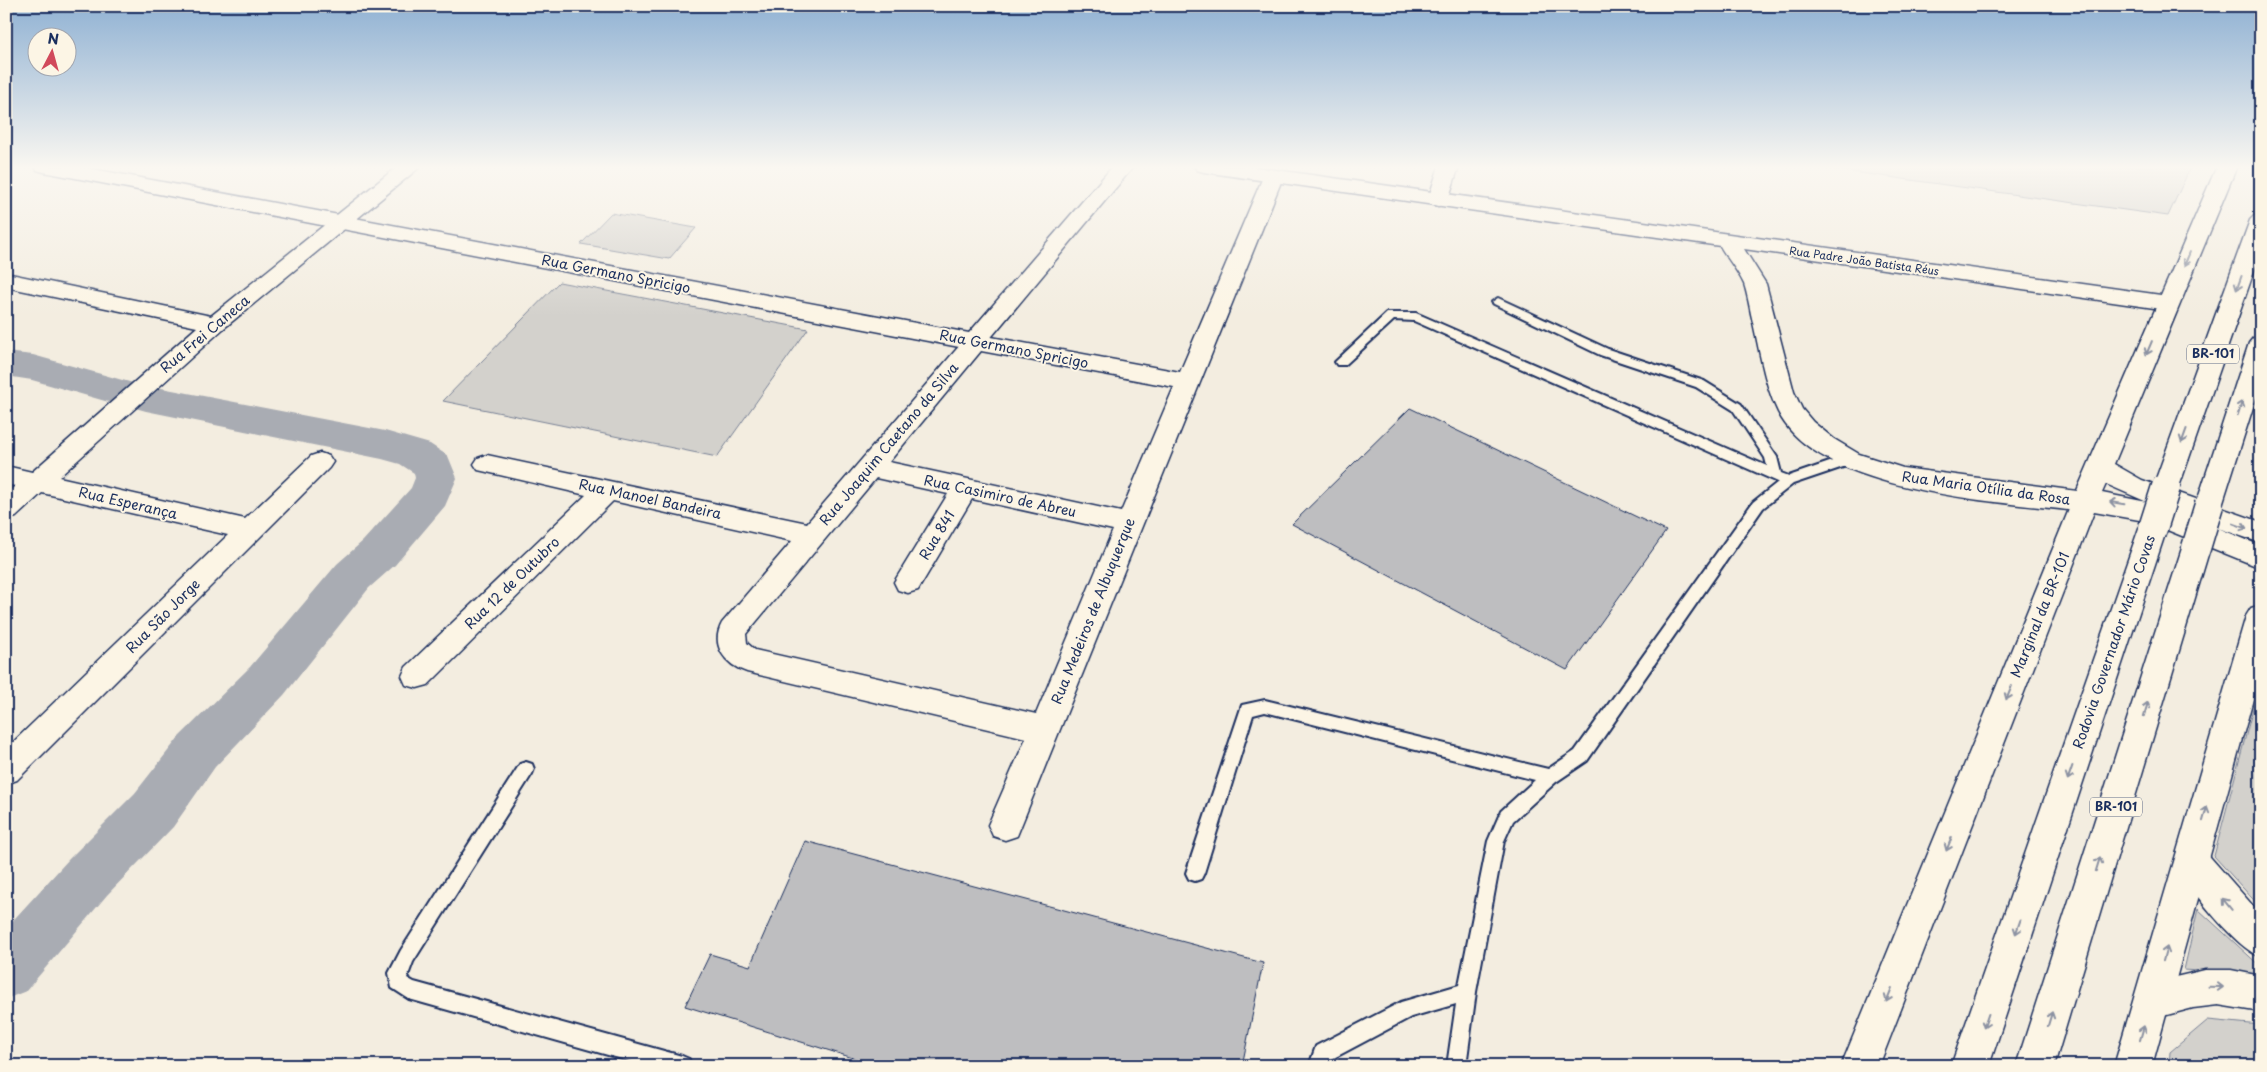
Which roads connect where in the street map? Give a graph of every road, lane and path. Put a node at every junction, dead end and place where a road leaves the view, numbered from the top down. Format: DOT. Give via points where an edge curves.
graph roads {
  1 [pos="309,216"];
  2 [pos="348,216"];
  3 [pos="1082,216"];
  4 [pos="1258,216"];
  5 [pos="1549,216"];
  6 [pos="2205,216"];
  7 [pos="2261,220"];
  8 [pos="341,222"];
  9 [pos="1728,242"];
  10 [pos="6,280"];
  11 [pos="1498,302"];
  12 [pos="2168,304"];
  13 [pos="215,324"];
  14 [pos="975,342"];
  15 [pos="2261,343"];
  16 [pos="1341,362"];
  17 [pos="1188,382"];
  18 [pos="1850,460"];
  19 [pos="320,462"];
  20 [pos="487,464"];
  21 [pos="2100,466"];
  22 [pos="870,467"];
  23 [pos="6,474"];
  24 [pos="1782,478"];
  25 [pos="39,482"];
  26 [pos="965,488"];
  27 [pos="608,490"];
  28 [pos="2085,502"];
  29 [pos="6,510"];
  30 [pos="1130,524"];
  31 [pos="250,530"];
  32 [pos="2261,533"];
  33 [pos="813,535"];
  34 [pos="2261,558"];
  35 [pos="908,582"];
  36 [pos="2261,616"];
  37 [pos="417,676"];
  38 [pos="1045,730"];
  39 [pos="526,769"];
  40 [pos="6,770"];
  41 [pos="1550,777"];
  42 [pos="1005,825"];
  43 [pos="2192,860"];
  44 [pos="1195,873"];
  45 [pos="2261,940"];
  46 [pos="1467,992"];
  47 [pos="2261,994"];
  48 [pos="2152,1001"];
  49 [pos="682,1066"];
  50 [pos="1318,1066"];
  51 [pos="1456,1066"];
  52 [pos="1860,1066"];
  53 [pos="1970,1066"];
  54 [pos="2035,1066"];
  55 [pos="2133,1066"];
  1 -- 8 [label="main road, Rua Germano Spricigo"];
  2 -- 8 [label="main road, Rua Frei Caneca"];
  3 -- 14 [label="main road, Rua Joaquim Caetano da Silva"];
  4 -- 17 [label="main road, Rua Medeiros de Albuquerque"];
  5 -- 9 [label="main road, Rua Padre João Batista Réus"];
  6 -- 12 [label="main road, Marginal da BR-101, one-way"];
  7 -- 53 [label="main road, Rodovia Governador Mário Covas / BR-101, one-way, bridge" via="2166,487"];
  8 -- 13 [label="main road, Rua Frei Caneca"];
  8 -- 14 [label="main road, Rua Germano Spricigo"];
  9 -- 12 [label="main road, Rua Padre João Batista Réus"];
  9 -- 18 [label="main road, Rua Maria Otília da Rosa" via="1755,284 1790,413 1811,434"];
  10 -- 13 [label="main road"];
  11 -- 24 [label="lane" via="1604,352 1700,384 1738,407"];
  12 -- 21 [label="main road, Marginal da BR-101, one-way"];
  13 -- 25 [label="main road, Rua Frei Caneca"];
  14 -- 17 [label="main road, Rua Germano Spricigo"];
  14 -- 22 [label="main road, Rua Joaquim Caetano da Silva"];
  54 -- 15 [label="main road, BR-101, one-way, bridge"];
  16 -- 24 [label="lane" via="1391,316 1416,316"];
  17 -- 30 [label="main road, Rua Medeiros de Albuquerque"];
  18 -- 24 [label="lane"];
  18 -- 28 [label="main road, Rua Maria Otília da Rosa" via="1901,477 1940,484"];
  19 -- 31 [label="main road, Rua São Jorge"];
  20 -- 27 [label="main road, Rua Manoel Bandeira"];
  21 -- 28 [label="main road, Marginal da BR-101"];
  21 -- 32 [label="main road, one-way" via="2132,487"];
  22 -- 26 [label="main road, Rua Casimiro de Abreu"];
  22 -- 33 [label="main road, Rua Joaquim Caetano da Silva"];
  23 -- 25 [label="main road, Rua Esperança"];
  24 -- 41 [label="lane" via="1758,504 1581,756"];
  25 -- 29 [label="main road, Rua Frei Caneca"];
  25 -- 31 [label="main road, Rua Esperança"];
  26 -- 30 [label="main road, Rua Casimiro de Abreu"];
  26 -- 35 [label="main road, Rua 841"];
  27 -- 33 [label="main road, Rua Manoel Bandeira"];
  27 -- 37 [label="main road, Rua 12 de Outubro"];
  34 -- 28 [label="main road, Rua Maria Otília da Rosa, one-way" via="2129,505"];
  28 -- 52 [label="main road, Marginal da BR-101, one-way"];
  30 -- 38 [label="main road, Rua Medeiros de Albuquerque"];
  31 -- 40 [label="main road, Rua São Jorge"];
  33 -- 38 [label="main road, Rua Joaquim Caetano da Silva" via="732,630 730,643 736,652 747,660"];
  43 -- 36 [label="main road, one-way"];
  38 -- 42 [label="main road, Rua Medeiros de Albuquerque"];
  39 -- 49 [label="lane" via="407,956 398,973 398,982 409,990"];
  41 -- 44 [label="lane" via="1266,706 1254,707 1247,710"];
  41 -- 46 [label="lane" via="1507,816 1496,841"];
  45 -- 43 [label="main road, one-way" via="2235,914"];
  48 -- 43 [label="main road, one-way"];
  46 -- 50 [label="lane" via="1408,1009 1323,1053"];
  46 -- 51 [label="lane"];
  48 -- 47 [label="main road, one-way" via="2203,987 2226,987"];
  55 -- 48 [label="main road, one-way"];
}
